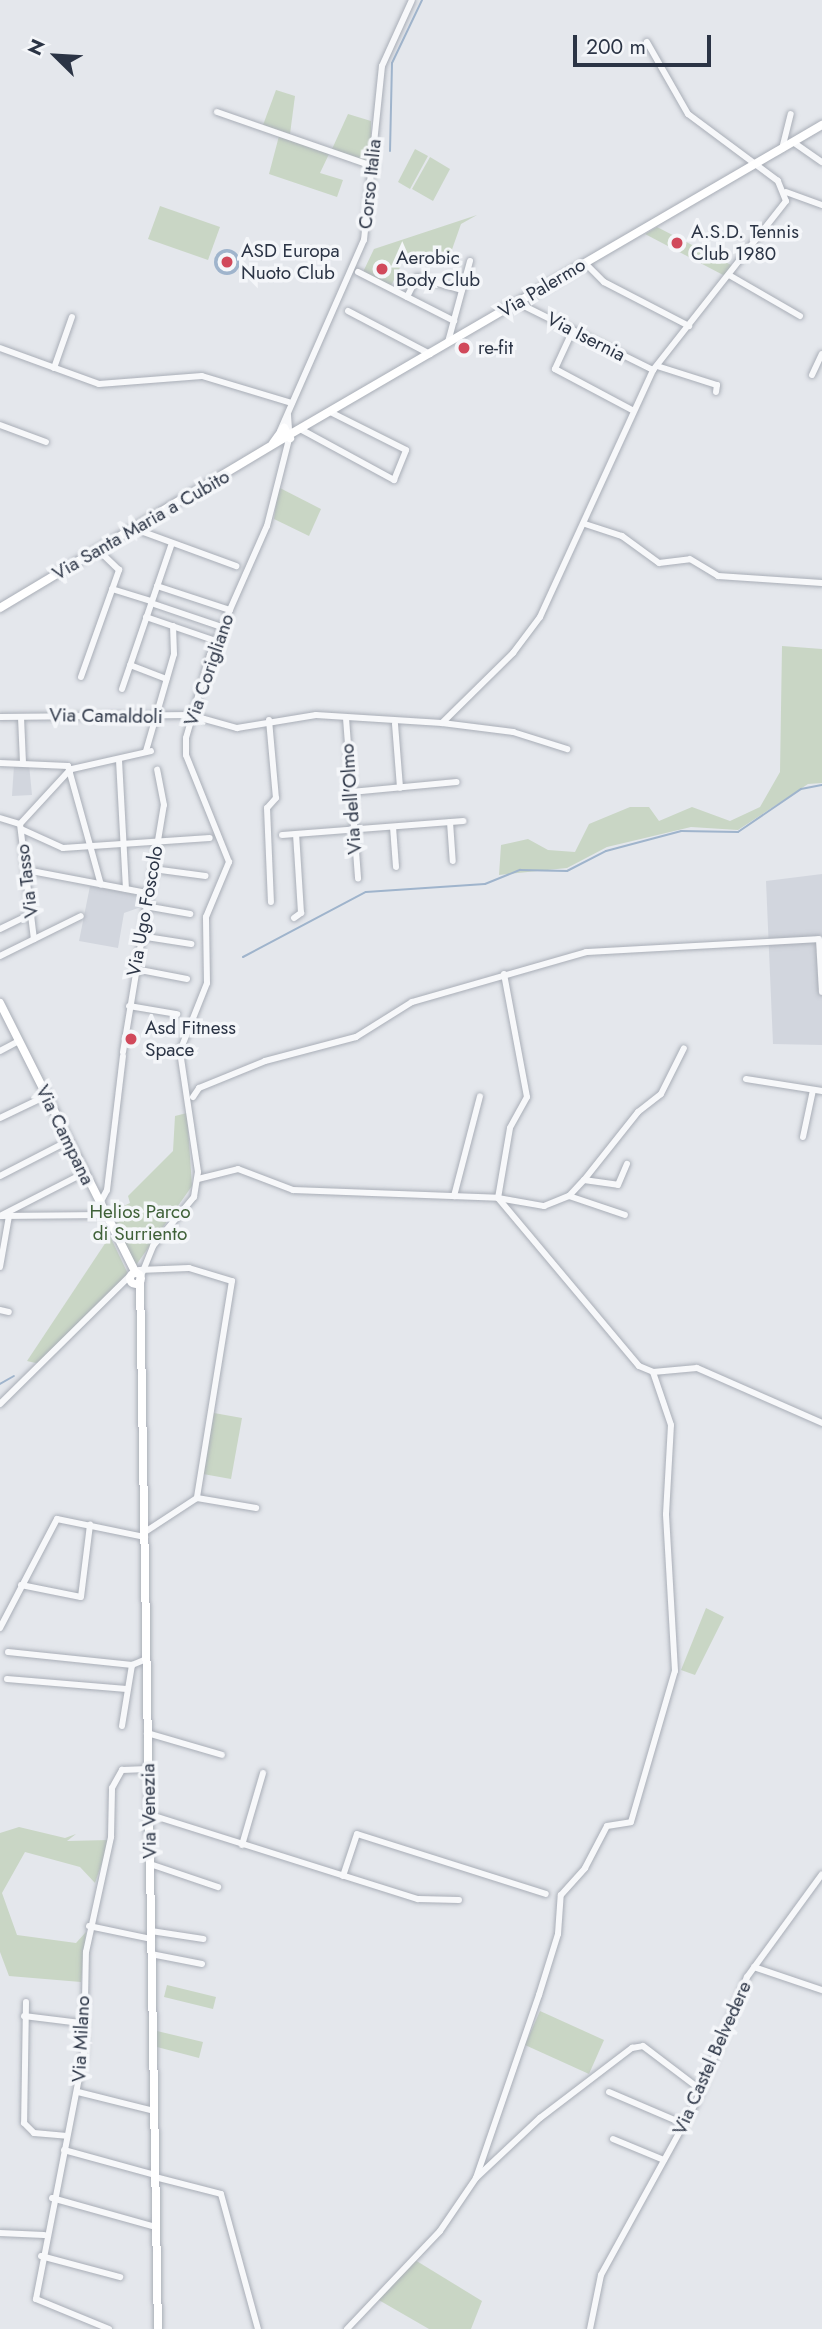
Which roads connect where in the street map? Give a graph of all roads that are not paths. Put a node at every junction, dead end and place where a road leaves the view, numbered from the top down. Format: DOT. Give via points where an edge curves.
graph roads {
  1 [pos="412,0"];
  2 [pos="648,42"];
  3 [pos="217,112"];
  4 [pos="790,114"];
  5 [pos="822,125"];
  6 [pos="793,142"];
  7 [pos="782,149"];
  8 [pos="822,162"];
  9 [pos="755,164"];
  10 [pos="375,167"];
  11 [pos="786,192"];
  12 [pos="822,205"];
  13 [pos="470,261"];
  14 [pos="585,263"];
  15 [pos="358,272"];
  16 [pos="729,275"];
  17 [pos="462,290"];
  18 [pos="407,297"];
  19 [pos="518,303"];
  20 [pos="348,311"];
  21 [pos="800,316"];
  22 [pos="72,317"];
  23 [pos="454,321"];
  24 [pos="689,326"];
  25 [pos="573,330"];
  26 [pos="447,344"];
  27 [pos="0,348"];
  28 [pos="429,354"];
  29 [pos="822,354"];
  30 [pos="54,368"];
  31 [pos="655,368"];
  32 [pos="812,375"];
  33 [pos="716,391"];
  34 [pos="292,403"];
  35 [pos="632,410"];
  36 [pos="330,412"];
  37 [pos="0,425"];
  38 [pos="302,430"];
  39 [pos="284,438"];
  40 [pos="46,442"];
  41 [pos="264,453"];
  42 [pos="283,462"];
  43 [pos="585,524"];
  44 [pos="135,529"];
  45 [pos="172,543"];
  46 [pos="98,550"];
  47 [pos="236,566"];
  48 [pos="822,583"];
  49 [pos="157,586"];
  50 [pos="112,589"];
  51 [pos="151,602"];
  52 [pos="0,608"];
  53 [pos="230,610"];
  54 [pos="146,617"];
  55 [pos="173,626"];
  56 [pos="222,627"];
  57 [pos="216,641"];
  58 [pos="130,665"];
  59 [pos="82,677"];
  60 [pos="166,678"];
  61 [pos="122,689"];
  62 [pos="190,715"];
  63 [pos="0,717"];
  64 [pos="21,717"];
  65 [pos="346,718"];
  66 [pos="151,719"];
  67 [pos="269,720"];
  68 [pos="442,723"];
  69 [pos="395,724"];
  70 [pos="567,749"];
  71 [pos="119,760"];
  72 [pos="23,762"];
  73 [pos="0,763"];
  74 [pos="69,770"];
  75 [pos="157,770"];
  76 [pos="457,782"];
  77 [pos="400,788"];
  78 [pos="351,792"];
  79 [pos="0,818"];
  80 [pos="463,821"];
  81 [pos="450,822"];
  82 [pos="20,826"];
  83 [pos="393,827"];
  84 [pos="354,830"];
  85 [pos="296,834"];
  86 [pos="282,835"];
  87 [pos="210,838"];
  88 [pos="157,843"];
  89 [pos="125,845"];
  90 [pos="92,847"];
  91 [pos="453,862"];
  92 [pos="396,867"];
  93 [pos="153,869"];
  94 [pos="26,870"];
  95 [pos="206,876"];
  96 [pos="358,879"];
  97 [pos="101,885"];
  98 [pos="126,889"];
  99 [pos="147,893"];
  100 [pos="271,902"];
  101 [pos="145,906"];
  102 [pos="31,914"];
  103 [pos="190,914"];
  104 [pos="82,916"];
  105 [pos="294,918"];
  106 [pos="0,929"];
  107 [pos="140,936"];
  108 [pos="820,938"];
  109 [pos="34,939"];
  110 [pos="191,944"];
  111 [pos="0,956"];
  112 [pos="135,969"];
  113 [pos="504,974"];
  114 [pos="187,978"];
  115 [pos="822,992"];
  116 [pos="0,1003"];
  117 [pos="129,1006"];
  118 [pos="177,1014"];
  119 [pos="19,1041"];
  120 [pos="684,1048"];
  121 [pos="0,1051"];
  122 [pos="746,1079"];
  123 [pos="186,1082"];
  124 [pos="199,1088"];
  125 [pos="813,1090"];
  126 [pos="822,1091"];
  127 [pos="46,1096"];
  128 [pos="480,1096"];
  129 [pos="193,1097"];
  130 [pos="0,1118"];
  131 [pos="803,1137"];
  132 [pos="68,1141"];
  133 [pos="627,1164"];
  134 [pos="84,1173"];
  135 [pos="0,1176"];
  136 [pos="198,1179"];
  137 [pos="584,1180"];
  138 [pos="454,1196"];
  139 [pos="569,1196"];
  140 [pos="498,1198"];
  141 [pos="99,1205"];
  142 [pos="625,1215"];
  143 [pos="0,1216"];
  144 [pos="9,1216"];
  145 [pos="105,1216"];
  146 [pos="0,1267"];
  147 [pos="134,1276"];
  148 [pos="141,1292"];
  149 [pos="0,1310"];
  150 [pos="9,1312"];
  151 [pos="653,1372"];
  152 [pos="0,1404"];
  153 [pos="822,1423"];
  154 [pos="197,1498"];
  155 [pos="256,1508"];
  156 [pos="90,1525"];
  157 [pos="145,1535"];
  158 [pos="20,1586"];
  159 [pos="0,1628"];
  160 [pos="8,1652"];
  161 [pos="146,1659"];
  162 [pos="132,1665"];
  163 [pos="7,1679"];
  164 [pos="127,1689"];
  165 [pos="122,1726"];
  166 [pos="147,1734"];
  167 [pos="222,1755"];
  168 [pos="148,1769"];
  169 [pos="263,1773"];
  170 [pos="148,1814"];
  171 [pos="242,1845"];
  172 [pos="150,1864"];
  173 [pos="822,1874"];
  174 [pos="343,1876"];
  175 [pos="218,1887"];
  176 [pos="546,1894"];
  177 [pos="459,1900"];
  178 [pos="89,1926"];
  179 [pos="151,1935"];
  180 [pos="203,1939"];
  181 [pos="151,1954"];
  182 [pos="202,1964"];
  183 [pos="754,1967"];
  184 [pos="822,1990"];
  185 [pos="26,2002"];
  186 [pos="24,2016"];
  187 [pos="81,2023"];
  188 [pos="701,2090"];
  189 [pos="78,2091"];
  190 [pos="609,2092"];
  191 [pos="154,2111"];
  192 [pos="684,2124"];
  193 [pos="67,2136"];
  194 [pos="612,2139"];
  195 [pos="64,2150"];
  196 [pos="664,2160"];
  197 [pos="155,2176"];
  198 [pos="476,2178"];
  199 [pos="52,2198"];
  200 [pos="156,2227"];
  201 [pos="0,2233"];
  202 [pos="44,2235"];
  203 [pos="41,2256"];
  204 [pos="120,2277"];
  205 [pos="109,2329"];
  206 [pos="158,2329"];
  207 [pos="258,2329"];
  208 [pos="347,2329"];
  209 [pos="590,2329"];
  1 -- 10 [label="street, Corso Italia" via="382,66"];
  2 -- 9 [label="street" via="688,114"];
  3 -- 10 [label="street"];
  4 -- 7 [label="street"];
  5 -- 6 [label="main road, Via Palermo"];
  6 -- 7 [label="main road, Via Palermo"];
  6 -- 8 [label="street"];
  7 -- 9 [label="main road, Via Palermo"];
  9 -- 11 [label="street"];
  9 -- 14 [label="main road, Via Palermo"];
  10 -- 34 [label="street, Corso Italia" via="359,254"];
  11 -- 12 [label="street"];
  11 -- 16 [label="street" via="783,210"];
  13 -- 17 [label="street"];
  14 -- 19 [label="main road, Via Palermo"];
  14 -- 24 [label="street" via="604,282"];
  15 -- 18 [label="street"];
  16 -- 21 [label="street"];
  16 -- 24 [label="street"];
  17 -- 18 [label="street" via="417,276"];
  17 -- 23 [label="street"];
  18 -- 23 [label="street"];
  19 -- 25 [label="street, Via Isernia"];
  19 -- 26 [label="main road, Via Palermo"];
  20 -- 28 [label="street"];
  22 -- 30 [label="street"];
  23 -- 26 [label="street"];
  24 -- 31 [label="street"];
  25 -- 31 [label="street, Via Isernia"];
  25 -- 35 [label="street" via="555,369"];
  26 -- 28 [label="main road, Via Palermo"];
  27 -- 30 [label="street"];
  28 -- 36 [label="main road, Via Palermo"];
  29 -- 32 [label="street"];
  30 -- 34 [label="street" via="99,384 202,376"];
  31 -- 33 [label="street, Via Isernia" via="717,386"];
  31 -- 35 [label="street"];
  34 -- 39 [label="street, Corso Italia"];
  35 -- 43 [label="street"];
  36 -- 38 [label="main road, Via Palermo"];
  36 -- 38 [label="street" via="406,450 394,480"];
  37 -- 40 [label="street"];
  38 -- 39 [label="main road, Via Palermo"];
  39 -- 41 [label="main road, Via Santa Maria a Cubito"];
  39 -- 41 [label="main road"];
  39 -- 42 [label="street, Via Corigliano"];
  39 -- 42 [label="street"];
  41 -- 44 [label="main road, Via Santa Maria a Cubito"];
  42 -- 53 [label="street, Via Corigliano" via="267,526"];
  43 -- 48 [label="street" via="622,536 659,563 690,559 718,576"];
  43 -- 68 [label="street" via="533,629"];
  44 -- 45 [label="street"];
  44 -- 46 [label="main road, Via Santa Maria a Cubito"];
  45 -- 47 [label="street"];
  45 -- 49 [label="street"];
  46 -- 50 [label="street" via="119,570"];
  46 -- 52 [label="main road, Via Santa Maria a Cubito"];
  49 -- 51 [label="street"];
  49 -- 53 [label="street"];
  50 -- 51 [label="street"];
  50 -- 59 [label="street"];
  51 -- 54 [label="street"];
  51 -- 56 [label="street"];
  53 -- 56 [label="street, Via Corigliano"];
  54 -- 55 [label="street"];
  54 -- 58 [label="street"];
  55 -- 57 [label="street"];
  55 -- 60 [label="street"];
  56 -- 57 [label="street, Via Corigliano"];
  57 -- 62 [label="street, Via Corigliano"];
  58 -- 60 [label="street"];
  58 -- 61 [label="street"];
  60 -- 66 [label="street"];
  62 -- 66 [label="street, Via Camaldoli"];
  62 -- 67 [label="street" via="237,728"];
  62 -- 136 [label="street, Via Corigliano" via="186,755 229,862 206,917 207,983 180,1051"];
  63 -- 64 [label="street, Via Camaldoli"];
  64 -- 66 [label="street, Via Camaldoli"];
  64 -- 72 [label="street"];
  65 -- 67 [label="street"];
  65 -- 69 [label="street"];
  65 -- 78 [label="street, Via dell'Olmo"];
  66 -- 71 [label="street" via="149,751"];
  67 -- 100 [label="street" via="276,798 267,808"];
  68 -- 69 [label="street"];
  68 -- 70 [label="street" via="513,732"];
  69 -- 77 [label="street"];
  71 -- 74 [label="street"];
  71 -- 89 [label="street"];
  72 -- 73 [label="street"];
  72 -- 74 [label="street"];
  74 -- 82 [label="street"];
  74 -- 90 [label="street"];
  75 -- 88 [label="street, Via Ugo Foscolo" via="164,805"];
  76 -- 77 [label="street"];
  77 -- 78 [label="street"];
  78 -- 84 [label="street, Via dell'Olmo"];
  79 -- 82 [label="street"];
  80 -- 81 [label="street"];
  81 -- 83 [label="street"];
  81 -- 91 [label="street"];
  82 -- 90 [label="street" via="63,848"];
  82 -- 94 [label="street, Via Tasso"];
  83 -- 84 [label="street"];
  83 -- 92 [label="street"];
  84 -- 85 [label="street"];
  84 -- 96 [label="street, Via dell'Olmo"];
  85 -- 86 [label="street"];
  85 -- 105 [label="street" via="301,913"];
  87 -- 88 [label="street"];
  88 -- 89 [label="street"];
  88 -- 93 [label="street, Via Ugo Foscolo"];
  89 -- 90 [label="street"];
  89 -- 98 [label="street"];
  90 -- 97 [label="street"];
  93 -- 95 [label="street"];
  93 -- 99 [label="street, Via Ugo Foscolo"];
  94 -- 97 [label="street"];
  94 -- 102 [label="street, Via Tasso"];
  97 -- 98 [label="street"];
  98 -- 99 [label="street"];
  99 -- 101 [label="street, Via Ugo Foscolo"];
  101 -- 103 [label="street"];
  101 -- 107 [label="street, Via Ugo Foscolo"];
  102 -- 106 [label="street"];
  102 -- 109 [label="street, Via Tasso"];
  104 -- 109 [label="street"];
  107 -- 110 [label="street"];
  107 -- 112 [label="street, Via Ugo Foscolo"];
  108 -- 113 [label="street" via="602,948"];
  108 -- 115 [label="street"];
  109 -- 111 [label="street"];
  112 -- 114 [label="street"];
  112 -- 117 [label="street, Via Ugo Foscolo"];
  113 -- 124 [label="street" via="412,1002 347,1040 278,1056"];
  113 -- 140 [label="street" via="527,1097 510,1128"];
  116 -- 119 [label="main road, Via Campana"];
  117 -- 118 [label="street"];
  117 -- 141 [label="street, Via Ugo Foscolo" via="107,1190"];
  119 -- 121 [label="street"];
  119 -- 127 [label="main road, Via Campana"];
  120 -- 137 [label="street" via="661,1094 625,1126"];
  122 -- 125 [label="street"];
  123 -- 124 [label="street"];
  124 -- 129 [label="street"];
  125 -- 126 [label="street"];
  125 -- 131 [label="street"];
  127 -- 130 [label="street"];
  127 -- 132 [label="main road, Via Campana"];
  128 -- 138 [label="street"];
  132 -- 134 [label="main road, Via Campana"];
  132 -- 135 [label="street"];
  133 -- 137 [label="street" via="618,1185"];
  134 -- 141 [label="main road, Via Campana"];
  134 -- 143 [label="street"];
  136 -- 138 [label="street" via="238,1168 293,1191"];
  136 -- 147 [label="street" via="194,1197"];
  137 -- 139 [label="street"];
  138 -- 140 [label="street"];
  139 -- 140 [label="street" via="544,1206"];
  139 -- 142 [label="street"];
  140 -- 151 [label="street" via="570,1291 632,1359"];
  141 -- 145 [label="main road, Via Campana"];
  143 -- 144 [label="street"];
  144 -- 145 [label="street"];
  144 -- 146 [label="street"];
  145 -- 147 [label="main road, Via Campana"];
  147 -- 148 [label="main road, Via Campana"];
  147 -- 152 [label="street"];
  147 -- 154 [label="street" via="189,1268 232,1280"];
  148 -- 157 [label="main road, Via Venezia"];
  149 -- 150 [label="street"];
  151 -- 153 [label="street" via="697,1368"];
  151 -- 198 [label="street" via="671,1425 666,1514 675,1671 631,1822 607,1826 585,1868 561,1895 554,1947"];
  154 -- 155 [label="street"];
  154 -- 157 [label="street"];
  156 -- 157 [label="street"];
  156 -- 158 [label="street" via="53,1522"];
  156 -- 158 [label="street" via="81,1597"];
  157 -- 161 [label="main road, Via Venezia"];
  158 -- 159 [label="street"];
  160 -- 162 [label="street"];
  161 -- 162 [label="street"];
  161 -- 166 [label="main road, Via Venezia"];
  162 -- 164 [label="street"];
  163 -- 164 [label="street"];
  164 -- 165 [label="street"];
  166 -- 167 [label="street"];
  166 -- 168 [label="main road, Via Venezia"];
  168 -- 170 [label="main road, Via Venezia"];
  168 -- 178 [label="street, Via Milano" via="122,1770 115,1780 111,1837"];
  169 -- 171 [label="street"];
  170 -- 171 [label="street"];
  170 -- 172 [label="main road, Via Venezia"];
  171 -- 174 [label="street"];
  172 -- 175 [label="street"];
  172 -- 179 [label="main road, Via Venezia"];
  173 -- 183 [label="street, Via Castel Belvedere"];
  174 -- 176 [label="street" via="357,1834"];
  174 -- 177 [label="street" via="418,1899"];
  178 -- 179 [label="street"];
  178 -- 187 [label="street, Via Milano"];
  179 -- 180 [label="street"];
  179 -- 181 [label="main road, Via Venezia"];
  181 -- 182 [label="street"];
  181 -- 191 [label="main road, Via Venezia"];
  183 -- 184 [label="street"];
  183 -- 188 [label="street, Via Castel Belvedere"];
  185 -- 186 [label="street"];
  186 -- 187 [label="street"];
  186 -- 193 [label="street" via="24,2123 34,2133"];
  187 -- 189 [label="street, Via Milano"];
  188 -- 192 [label="street, Via Castel Belvedere"];
  188 -- 198 [label="street" via="638,2045 546,2113"];
  189 -- 191 [label="street"];
  189 -- 193 [label="street, Via Milano"];
  190 -- 192 [label="street"];
  191 -- 197 [label="main road, Via Venezia"];
  192 -- 196 [label="street, Via Castel Belvedere"];
  193 -- 195 [label="street, Via Milano"];
  194 -- 196 [label="street"];
  195 -- 197 [label="street"];
  195 -- 199 [label="street, Via Milano"];
  196 -- 209 [label="street, Via Castel Belvedere" via="601,2275"];
  197 -- 200 [label="main road, Via Venezia"];
  197 -- 207 [label="street" via="221,2194"];
  198 -- 208 [label="street" via="440,2231"];
  199 -- 200 [label="street"];
  199 -- 202 [label="street, Via Milano"];
  200 -- 206 [label="main road, Via Venezia"];
  201 -- 202 [label="street"];
  202 -- 203 [label="street, Via Milano"];
  203 -- 204 [label="street"];
  203 -- 205 [label="street, Via Milano" via="36,2299"];
}
